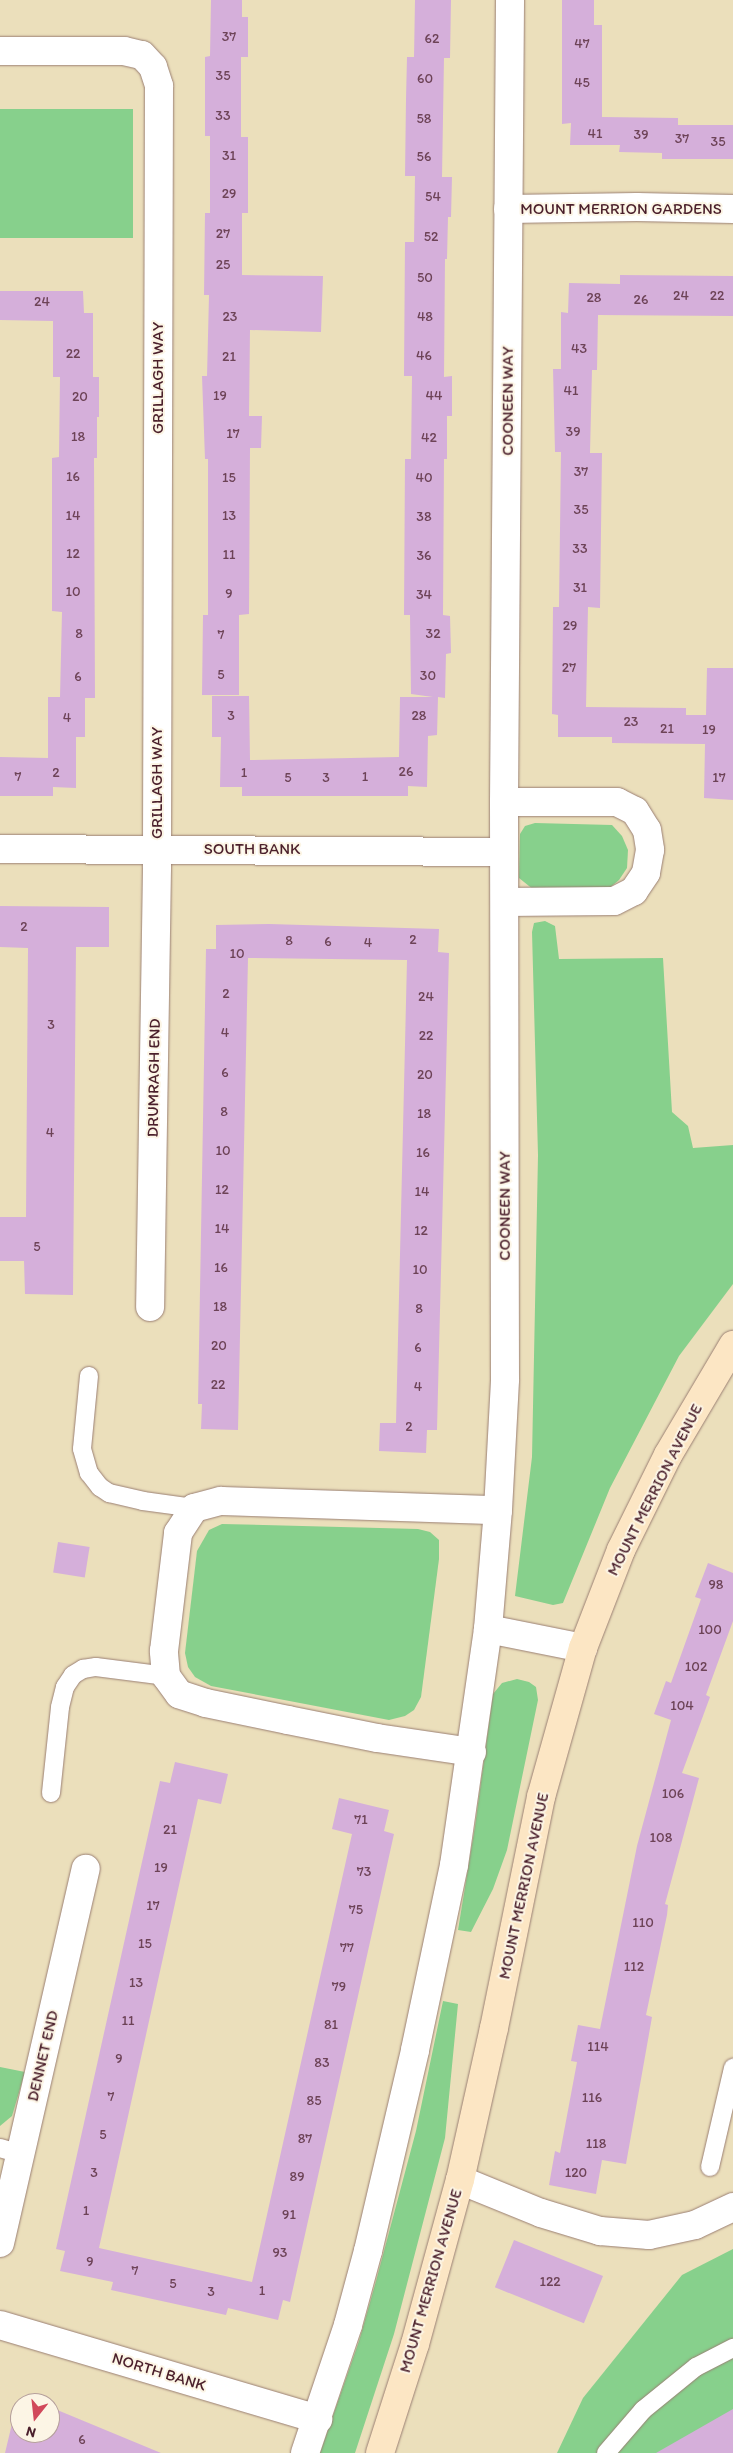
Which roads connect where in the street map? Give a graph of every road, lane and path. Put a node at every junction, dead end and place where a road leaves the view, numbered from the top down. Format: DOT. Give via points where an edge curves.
graph roads {
  1 [pos="510,0"];
  2 [pos="0,51"];
  3 [pos="508,209"];
  4 [pos="733,209"];
  5 [pos="504,802"];
  6 [pos="0,849"];
  7 [pos="157,849"];
  8 [pos="504,852"];
  9 [pos="505,902"];
  10 [pos="150,1307"];
  11 [pos="733,1345"];
  12 [pos="89,1376"];
  13 [pos="194,1508"];
  14 [pos="498,1510"];
  15 [pos="488,1629"];
  16 [pos="583,1648"];
  17 [pos="166,1676"];
  18 [pos="472,1752"];
  19 [pos="51,1793"];
  20 [pos="86,1869"];
  21 [pos="733,2068"];
  22 [pos="10,2151"];
  23 [pos="710,2167"];
  24 [pos="460,2180"];
  25 [pos="733,2208"];
  26 [pos="0,2243"];
  27 [pos="0,2325"];
  28 [pos="733,2348"];
  29 [pos="318,2419"];
  30 [pos="305,2453"];
  31 [pos="380,2453"];
  32 [pos="606,2453"];
  1 -- 3 [label="street, COONEEN WAY"];
  2 -- 7 [label="street, GRILLAGH WAY" via="124,51 142,55 153,67 159,86"];
  3 -- 4 [label="street, MOUNT MERRION GARDENS"];
  3 -- 5 [label="street, COONEEN WAY"];
  5 -- 8 [label="street, COONEEN WAY"];
  5 -- 9 [label="street" via="617,802 635,812 647,830 650,850 646,873 634,892 614,901"];
  6 -- 7 [label="street, SOUTH BANK"];
  7 -- 8 [label="street, SOUTH BANK"];
  7 -- 10 [label="street, DRUMRAGH END"];
  8 -- 9 [label="street, COONEEN WAY"];
  9 -- 14 [label="street, COONEEN WAY" via="505,1378"];
  11 -- 16 [label="street, MOUNT MERRION AVENUE" via="664,1464 621,1550"];
  12 -- 13 [label="lane" via="82,1449 89,1473 100,1487 109,1494"];
  13 -- 14 [label="street" via="221,1501"];
  13 -- 17 [label="street" via="178,1532 164,1651"];
  14 -- 15 [label="street, COONEEN WAY"];
  15 -- 16 [label="street"];
  15 -- 18 [label="street, COONEEN WAY"];
  16 -- 24 [label="street, MOUNT MERRION AVENUE" via="542,1798"];
  17 -- 18 [label="street" via="179,1694 206,1703 378,1738"];
  17 -- 19 [label="lane" via="96,1666 73,1675 65,1686 60,1707"];
  18 -- 29 [label="street" via="454,1865 411,2069 368,2251"];
  20 -- 22 [label="street, DENNET END"];
  21 -- 23 [label="lane"];
  22 -- 26 [label="street, DENNET END"];
  24 -- 25 [label="street" via="541,2213 600,2231 649,2235 695,2226"];
  24 -- 31 [label="street, MOUNT MERRION AVENUE" via="415,2344"];
  27 -- 29 [label="street, NORTH BANK"];
  28 -- 32 [label="lane" via="696,2367 643,2410"];
  29 -- 30 [label="street"];
}
